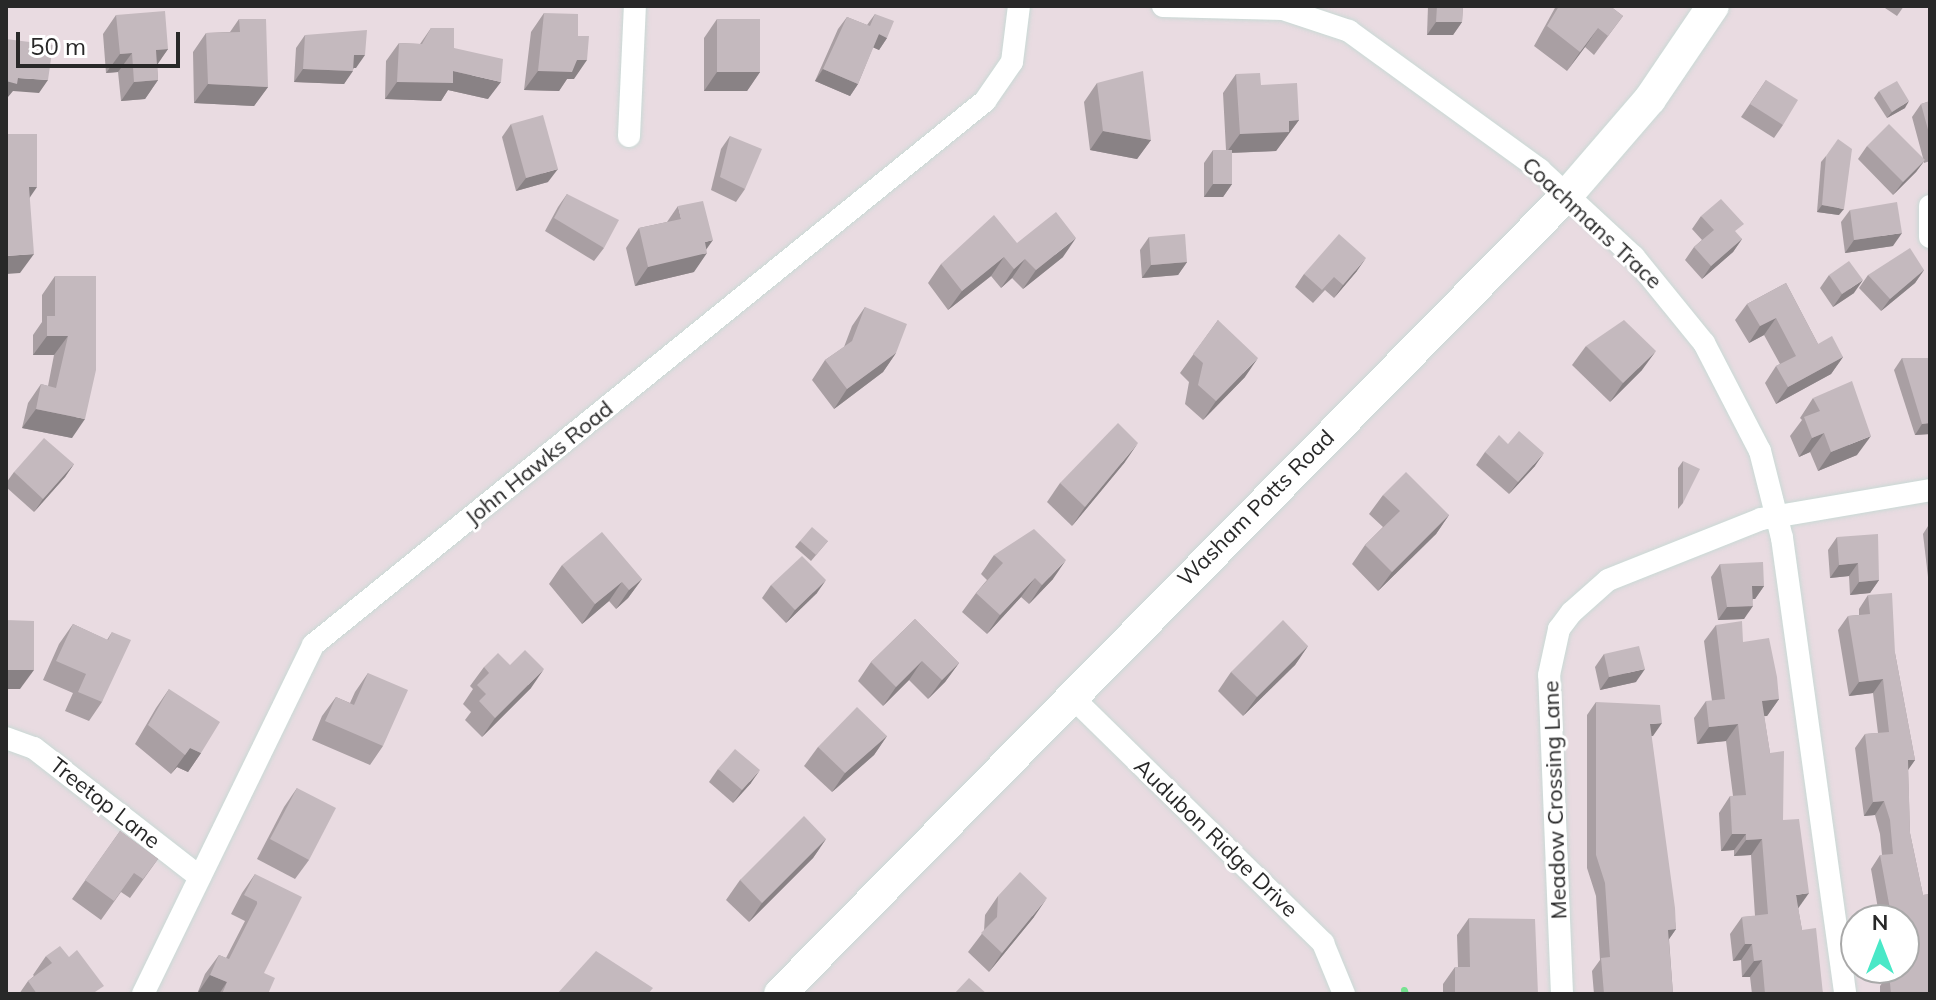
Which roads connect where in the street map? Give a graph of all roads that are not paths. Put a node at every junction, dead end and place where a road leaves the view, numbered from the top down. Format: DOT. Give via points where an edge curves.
graph roads {
  1 [pos="635,6"];
  2 [pos="1019,6"];
  3 [pos="1163,6"];
  4 [pos="1713,6"];
  5 [pos="629,136"];
  6 [pos="1568,194"];
  7 [pos="1930,206"];
  8 [pos="1930,237"];
  9 [pos="1930,490"];
  10 [pos="1776,515"];
  11 [pos="1069,694"];
  12 [pos="6,738"];
  13 [pos="200,877"];
  14 [pos="143,994"];
  15 [pos="780,994"];
  16 [pos="1344,994"];
  17 [pos="1562,994"];
  18 [pos="1845,994"];
  1 -- 5 [label="street"];
  2 -- 13 [label="street, John Hawks Road" via="1012,62 985,101 313,645"];
  3 -- 6 [label="street, Coachmans Trace" via="1283,9 1326,18"];
  4 -- 6 [label="street, Washam Potts Road" via="1650,99"];
  6 -- 10 [label="street, Coachmans Trace" via="1654,280 1704,343 1748,421"];
  6 -- 11 [label="street, Washam Potts Road"];
  7 -- 8 [label="street"];
  9 -- 10 [label="street, Meadow Crossing Lane"];
  10 -- 17 [label="street, Meadow Crossing Lane" via="1608,580 1559,629 1549,675"];
  10 -- 18 [label="street, Coachmans Trace"];
  11 -- 15 [label="street, Washam Potts Road"];
  11 -- 16 [label="street, Audubon Ridge Drive" via="1323,943"];
  12 -- 13 [label="street, Treetop Lane" via="34,748"];
  13 -- 14 [label="street, John Hawks Road"];
}
